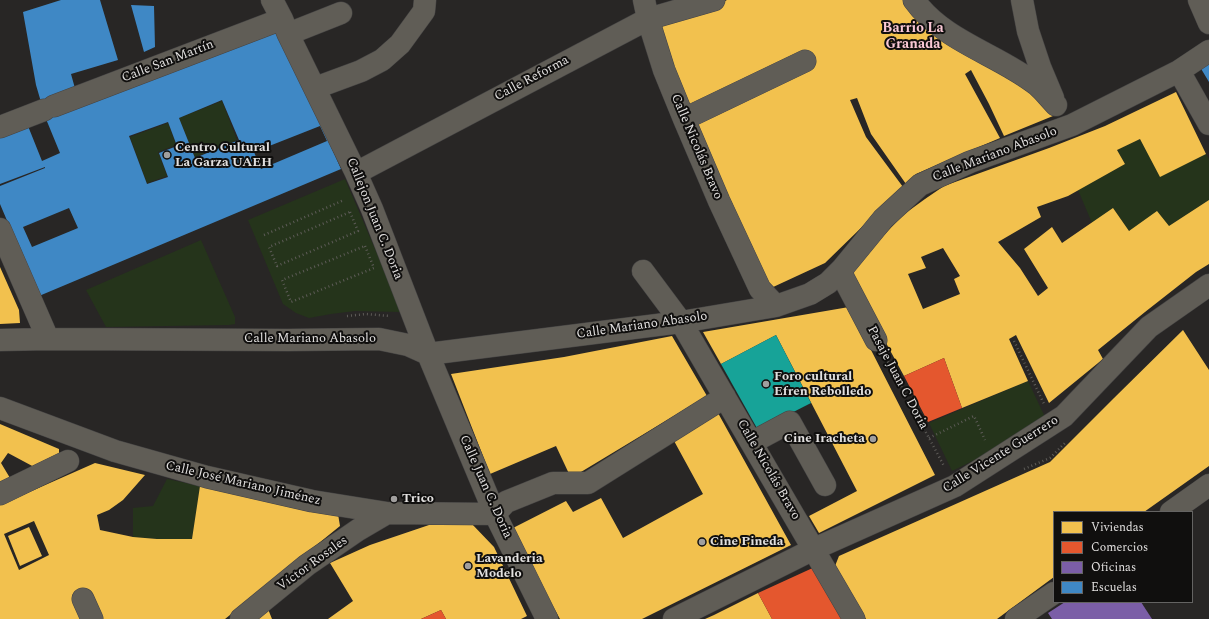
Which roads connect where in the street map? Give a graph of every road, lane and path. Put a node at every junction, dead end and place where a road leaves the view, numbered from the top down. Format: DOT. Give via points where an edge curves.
graph roads {
  1 [pos="425,0"];
  2 [pos="714,0"];
  3 [pos="914,0"];
  4 [pos="1022,0"];
  5 [pos="1199,0"];
  6 [pos="646,9"];
  7 [pos="341,13"];
  8 [pos="281,18"];
  9 [pos="1209,23"];
  10 [pos="1209,51"];
  11 [pos="805,61"];
  12 [pos="1179,71"];
  13 [pos="315,88"];
  14 [pos="1056,105"];
  15 [pos="684,119"];
  16 [pos="1209,124"];
  17 [pos="1072,125"];
  18 [pos="0,127"];
  19 [pos="356,173"];
  20 [pos="345,200"];
  21 [pos="0,229"];
  22 [pos="264,235"];
  23 [pos="269,246"];
  24 [pos="842,269"];
  25 [pos="643,271"];
  26 [pos="282,280"];
  27 [pos="1209,285"];
  28 [pos="776,306"];
  29 [pos="681,322"];
  30 [pos="48,339"];
  31 [pos="0,340"];
  32 [pos="876,340"];
  33 [pos="1014,341"];
  34 [pos="428,354"];
  35 [pos="725,397"];
  36 [pos="0,408"];
  37 [pos="1064,416"];
  38 [pos="751,441"];
  39 [pos="68,460"];
  40 [pos="825,485"];
  41 [pos="1209,485"];
  42 [pos="955,486"];
  43 [pos="1209,491"];
  44 [pos="0,494"];
  45 [pos="1172,511"];
  46 [pos="1179,511"];
  47 [pos="387,513"];
  48 [pos="495,514"];
  49 [pos="814,549"];
  50 [pos="1053,594"];
  51 [pos="83,599"];
  52 [pos="1053,599"];
  53 [pos="92,619"];
  54 [pos="241,619"];
  55 [pos="547,619"];
  56 [pos="674,619"];
  57 [pos="854,619"];
  58 [pos="1016,619"];
  59 [pos="1023,619"];
  1 -- 13 [label="street" via="424,11 400,44 382,60 361,71"];
  2 -- 6 [label="street, Calle Reforma"];
  3 -- 14 [label="street" via="937,25 1006,65 1037,86"];
  4 -- 14 [label="street" via="1028,30"];
  5 -- 9 [label="street"];
  6 -- 15 [label="street, Calle Nicolás Bravo" via="664,70"];
  6 -- 19 [label="street, Calle Reforma"];
  7 -- 8 [label="street, Calle San Martín"];
  8 -- 13 [label="street, Callejon Juan C. Doria"];
  8 -- 18 [label="street, Calle San Martín"];
  10 -- 12 [label="street, Calle Mariano Abasolo"];
  11 -- 15 [label="street"];
  12 -- 16 [label="street"];
  12 -- 17 [label="street, Calle Mariano Abasolo"];
  13 -- 19 [label="street, Callejon Juan C. Doria"];
  14 -- 17 [label="street"];
  15 -- 28 [label="street, Calle Nicolás Bravo" via="760,290"];
  17 -- 24 [label="street, Calle Mariano Abasolo" via="970,162 920,185 883,219"];
  19 -- 34 [label="street, Callejon Juan C. Doria"];
  20 -- 22 [label="path"];
  21 -- 30 [label="street"];
  23 -- 23 [label="path" via="277,266 358,231 350,212"];
  24 -- 28 [label="street, Calle Mariano Abasolo" via="828,283 810,294"];
  24 -- 32 [label="street, Pasaje Juan C Doria" via="843,277"];
  25 -- 29 [label="street, Calle Nicolás Bravo"];
  26 -- 26 [label="path" via="292,302 374,268 365,246"];
  27 -- 37 [label="street, Calle Vicente Guerrero" via="1148,327"];
  28 -- 29 [label="street, Calle Mariano Abasolo"];
  29 -- 34 [label="street, Calle Mariano Abasolo"];
  29 -- 35 [label="street, Calle Nicolás Bravo"];
  30 -- 31 [label="street, Calle Mariano Abasolo"];
  30 -- 34 [label="street, Calle Mariano Abasolo" via="379,338 408,345"];
  32 -- 42 [label="path, Pasaje Juan C Doria"];
  33 -- 37 [label="path" via="1048,413"];
  34 -- 48 [label="street, Calle Juan C. Doria"];
  35 -- 38 [label="street, Calle Nicolás Bravo"];
  35 -- 48 [label="street" via="588,483 553,483 506,502"];
  36 -- 47 [label="street, Calle José Mariano Jiménez" via="115,451 207,478 312,501"];
  37 -- 42 [label="street, Calle Vicente Guerrero"];
  38 -- 40 [label="street" via="790,422"];
  38 -- 49 [label="street, Calle Nicolás Bravo"];
  39 -- 44 [label="street"];
  41 -- 45 [label="street"];
  42 -- 49 [label="street, Calle Vicente Guerrero"];
  43 -- 46 [label="street"];
  47 -- 48 [label="street, Calle José Mariano Jiménez"];
  47 -- 54 [label="street, Víctor Rosales" via="307,565"];
  48 -- 55 [label="street, Calle Juan C. Doria"];
  49 -- 56 [label="street, Calle Vicente Guerrero"];
  49 -- 57 [label="street, Calle Nicolás Bravo"];
  50 -- 58 [label="street"];
  51 -- 53 [label="street"];
  52 -- 59 [label="street"];
}
